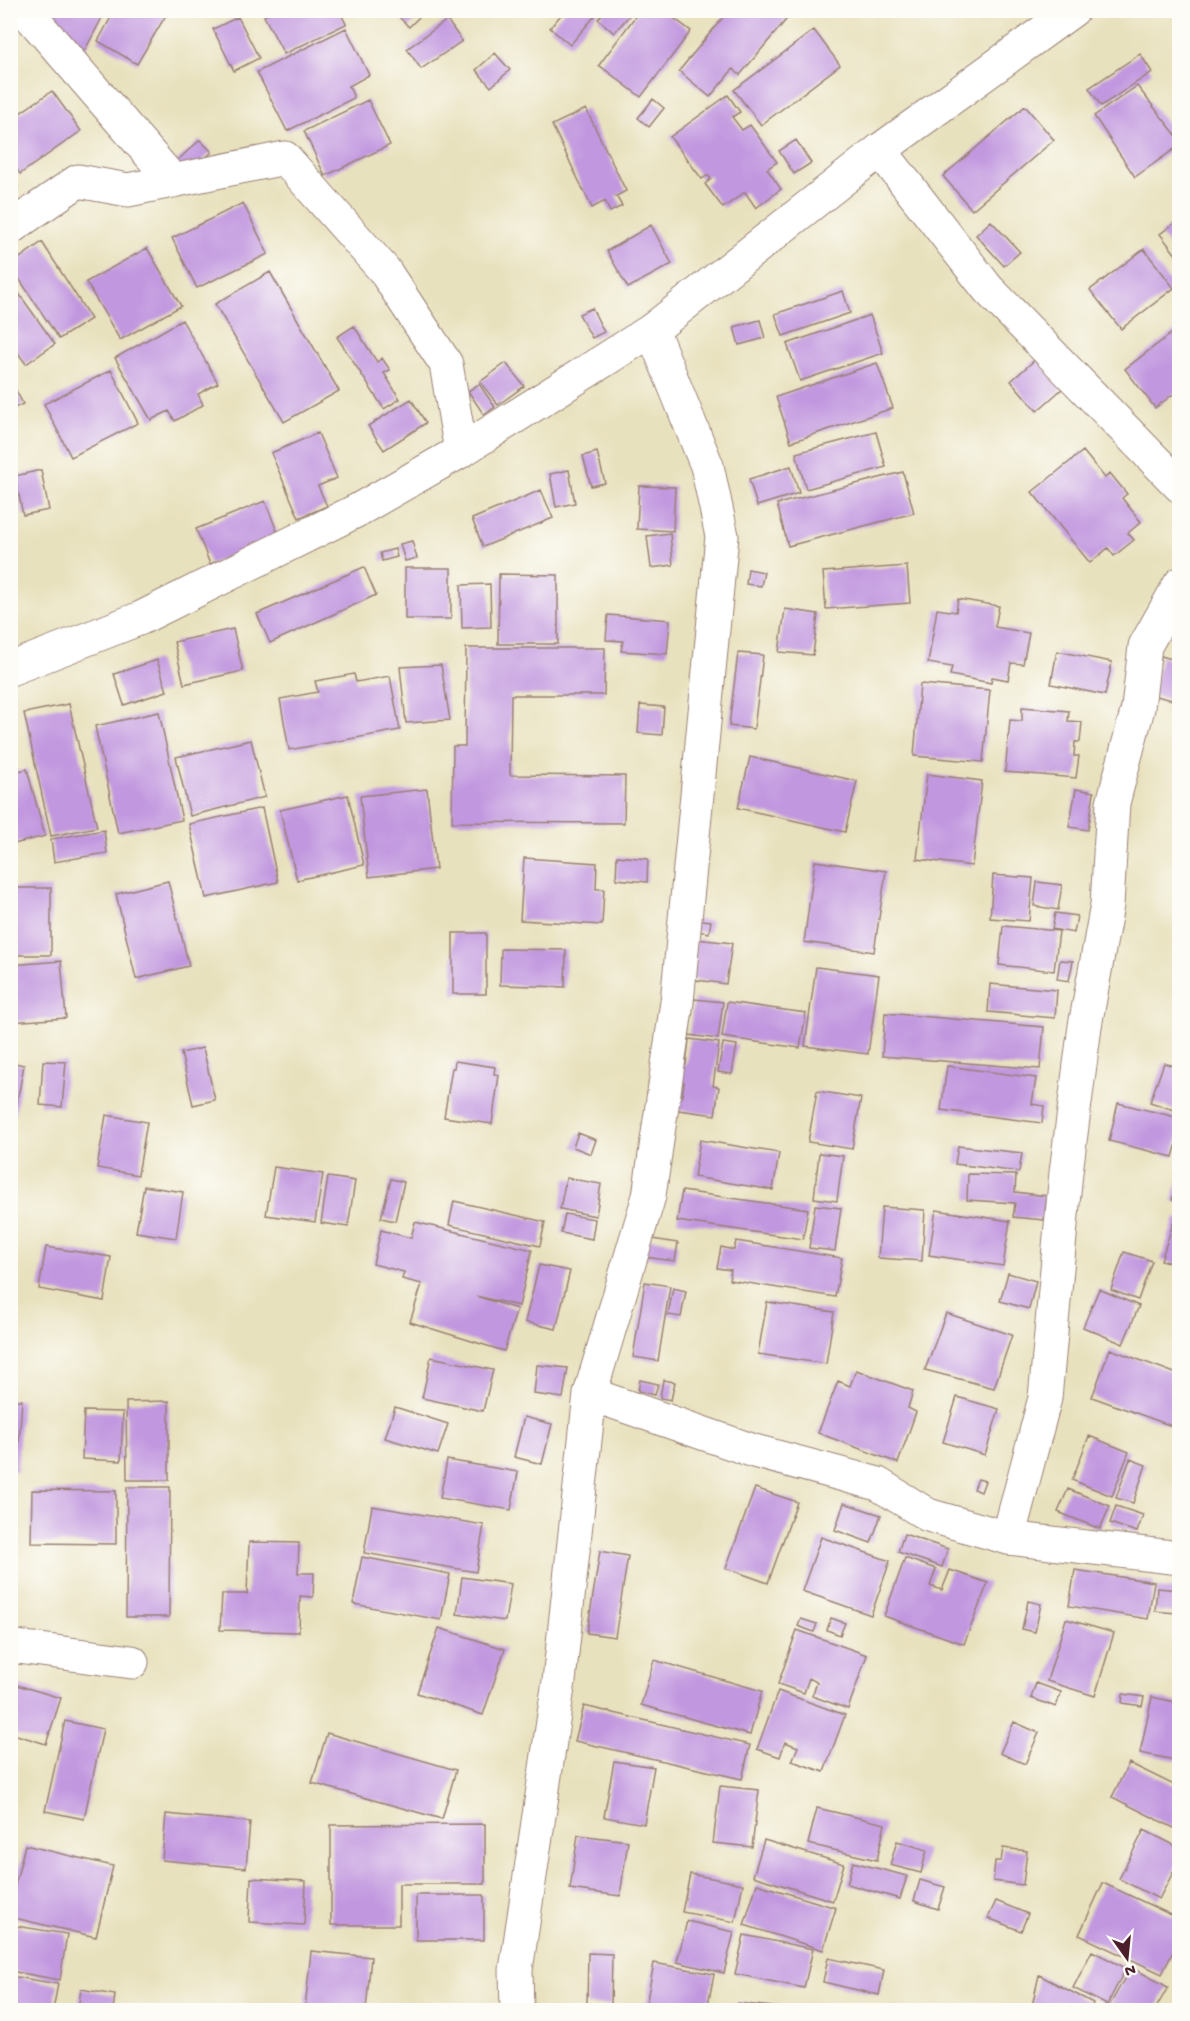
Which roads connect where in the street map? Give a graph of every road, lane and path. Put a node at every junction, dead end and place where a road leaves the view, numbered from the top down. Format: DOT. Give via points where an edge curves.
graph roads {
  1 [pos="25,10"];
  2 [pos="1073,10"];
  3 [pos="880,150"];
  4 [pos="173,181"];
  5 [pos="10,228"];
  6 [pos="652,330"];
  7 [pos="461,451"];
  8 [pos="1179,486"];
  9 [pos="1179,584"];
  10 [pos="10,669"];
  11 [pos="590,1394"];
  12 [pos="1008,1538"];
  13 [pos="1179,1558"];
  14 [pos="10,1646"];
  15 [pos="132,1662"];
  16 [pos="517,2010"];
  1 -- 4 [label="street"];
  2 -- 3 [label="street"];
  3 -- 6 [label="street"];
  3 -- 8 [label="street" via="988,289"];
  4 -- 5 [label="street" via="128,190 78,181"];
  4 -- 7 [label="street" via="285,158 384,270 446,364"];
  6 -- 7 [label="street"];
  6 -- 11 [label="street" via="707,466 722,536 677,1002 649,1196"];
  7 -- 10 [label="street" via="358,510 141,618"];
  9 -- 12 [label="street" via="1145,646 1137,708 1113,803 1107,905 1084,1026 1045,1398"];
  11 -- 12 [label="street" via="754,1451 878,1484 928,1515"];
  11 -- 16 [label="street" via="559,1681 516,1970"];
  12 -- 13 [label="street"];
  14 -- 15 [label="street"];
}
